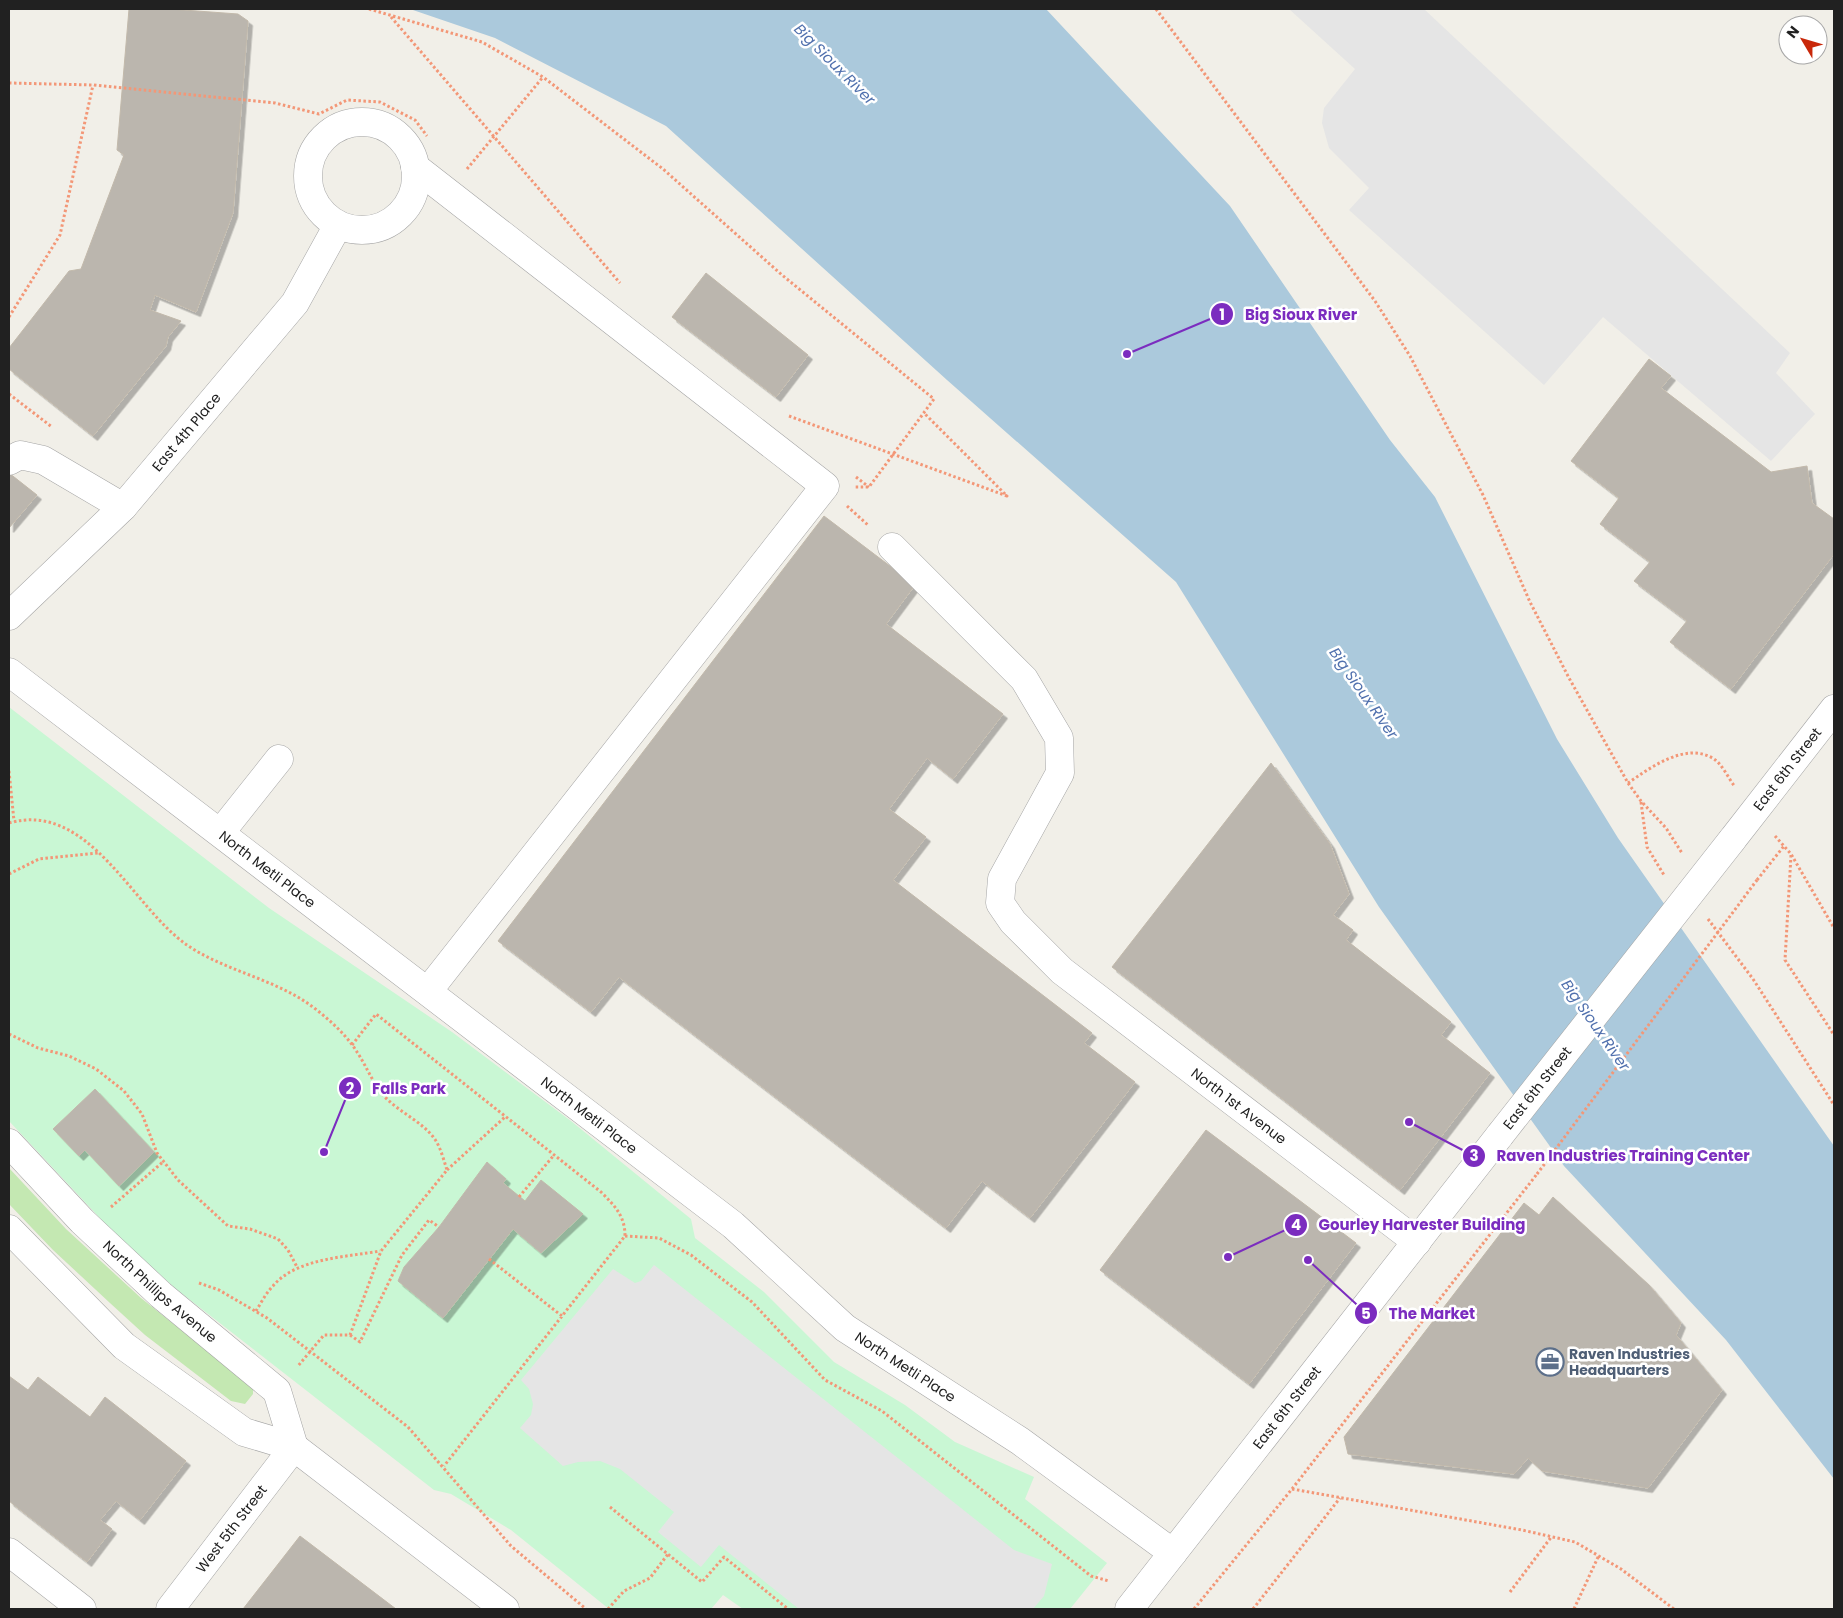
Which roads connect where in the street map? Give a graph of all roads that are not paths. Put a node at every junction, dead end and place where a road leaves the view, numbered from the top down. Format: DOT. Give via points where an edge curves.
graph roads {
  1 [pos="415,167"];
  2 [pos="338,225"];
  3 [pos="9,461"];
  4 [pos="123,507"];
  5 [pos="892,547"];
  6 [pos="9,616"];
  7 [pos="9,672"];
  8 [pos="1834,708"];
  9 [pos="279,759"];
  10 [pos="221,832"];
  11 [pos="428,991"];
  12 [pos="9,1142"];
  13 [pos="9,1228"];
  14 [pos="1417,1242"];
  15 [pos="294,1447"];
  16 [pos="9,1552"];
  17 [pos="1173,1553"];
  18 [pos="1133,1604"];
  19 [pos="82,1609"];
  20 [pos="170,1609"];
  21 [pos="505,1609"];
  1 -- 2 [label="street" via="415,185 410,201 386,224 354,230"];
  1 -- 2 [label="street" via="409,149 398,135 382,126 364,122 346,124 329,132 316,146 309,163 308,181 312,199 323,214"];
  1 -- 11 [label="street" via="825,486"];
  2 -- 4 [label="street, East 4th Place" via="295,303"];
  3 -- 4 [label="street" via="20,456 43,460"];
  4 -- 6 [label="street, East 4th Place"];
  5 -- 14 [label="street, North 1st Avenue" via="1024,679 1059,738 1060,773 1002,878 1000,903 1013,922 1062,971"];
  7 -- 10 [label="street, North Metli Place"];
  8 -- 14 [label="street, East 6th Street, bridge"];
  9 -- 10 [label="street"];
  10 -- 11 [label="street, North Metli Place"];
  11 -- 17 [label="street, North Metli Place" via="733,1225 845,1328 1020,1441"];
  12 -- 15 [label="street, North Phillips Avenue" via="82,1221 161,1295 277,1390"];
  13 -- 15 [label="street" via="124,1346 244,1432"];
  14 -- 17 [label="street, East 6th Street"];
  15 -- 20 [label="street, West 5th Street"];
  15 -- 21 [label="street"];
  16 -- 19 [label="street"];
  17 -- 18 [label="street, East 6th Street"];
}
